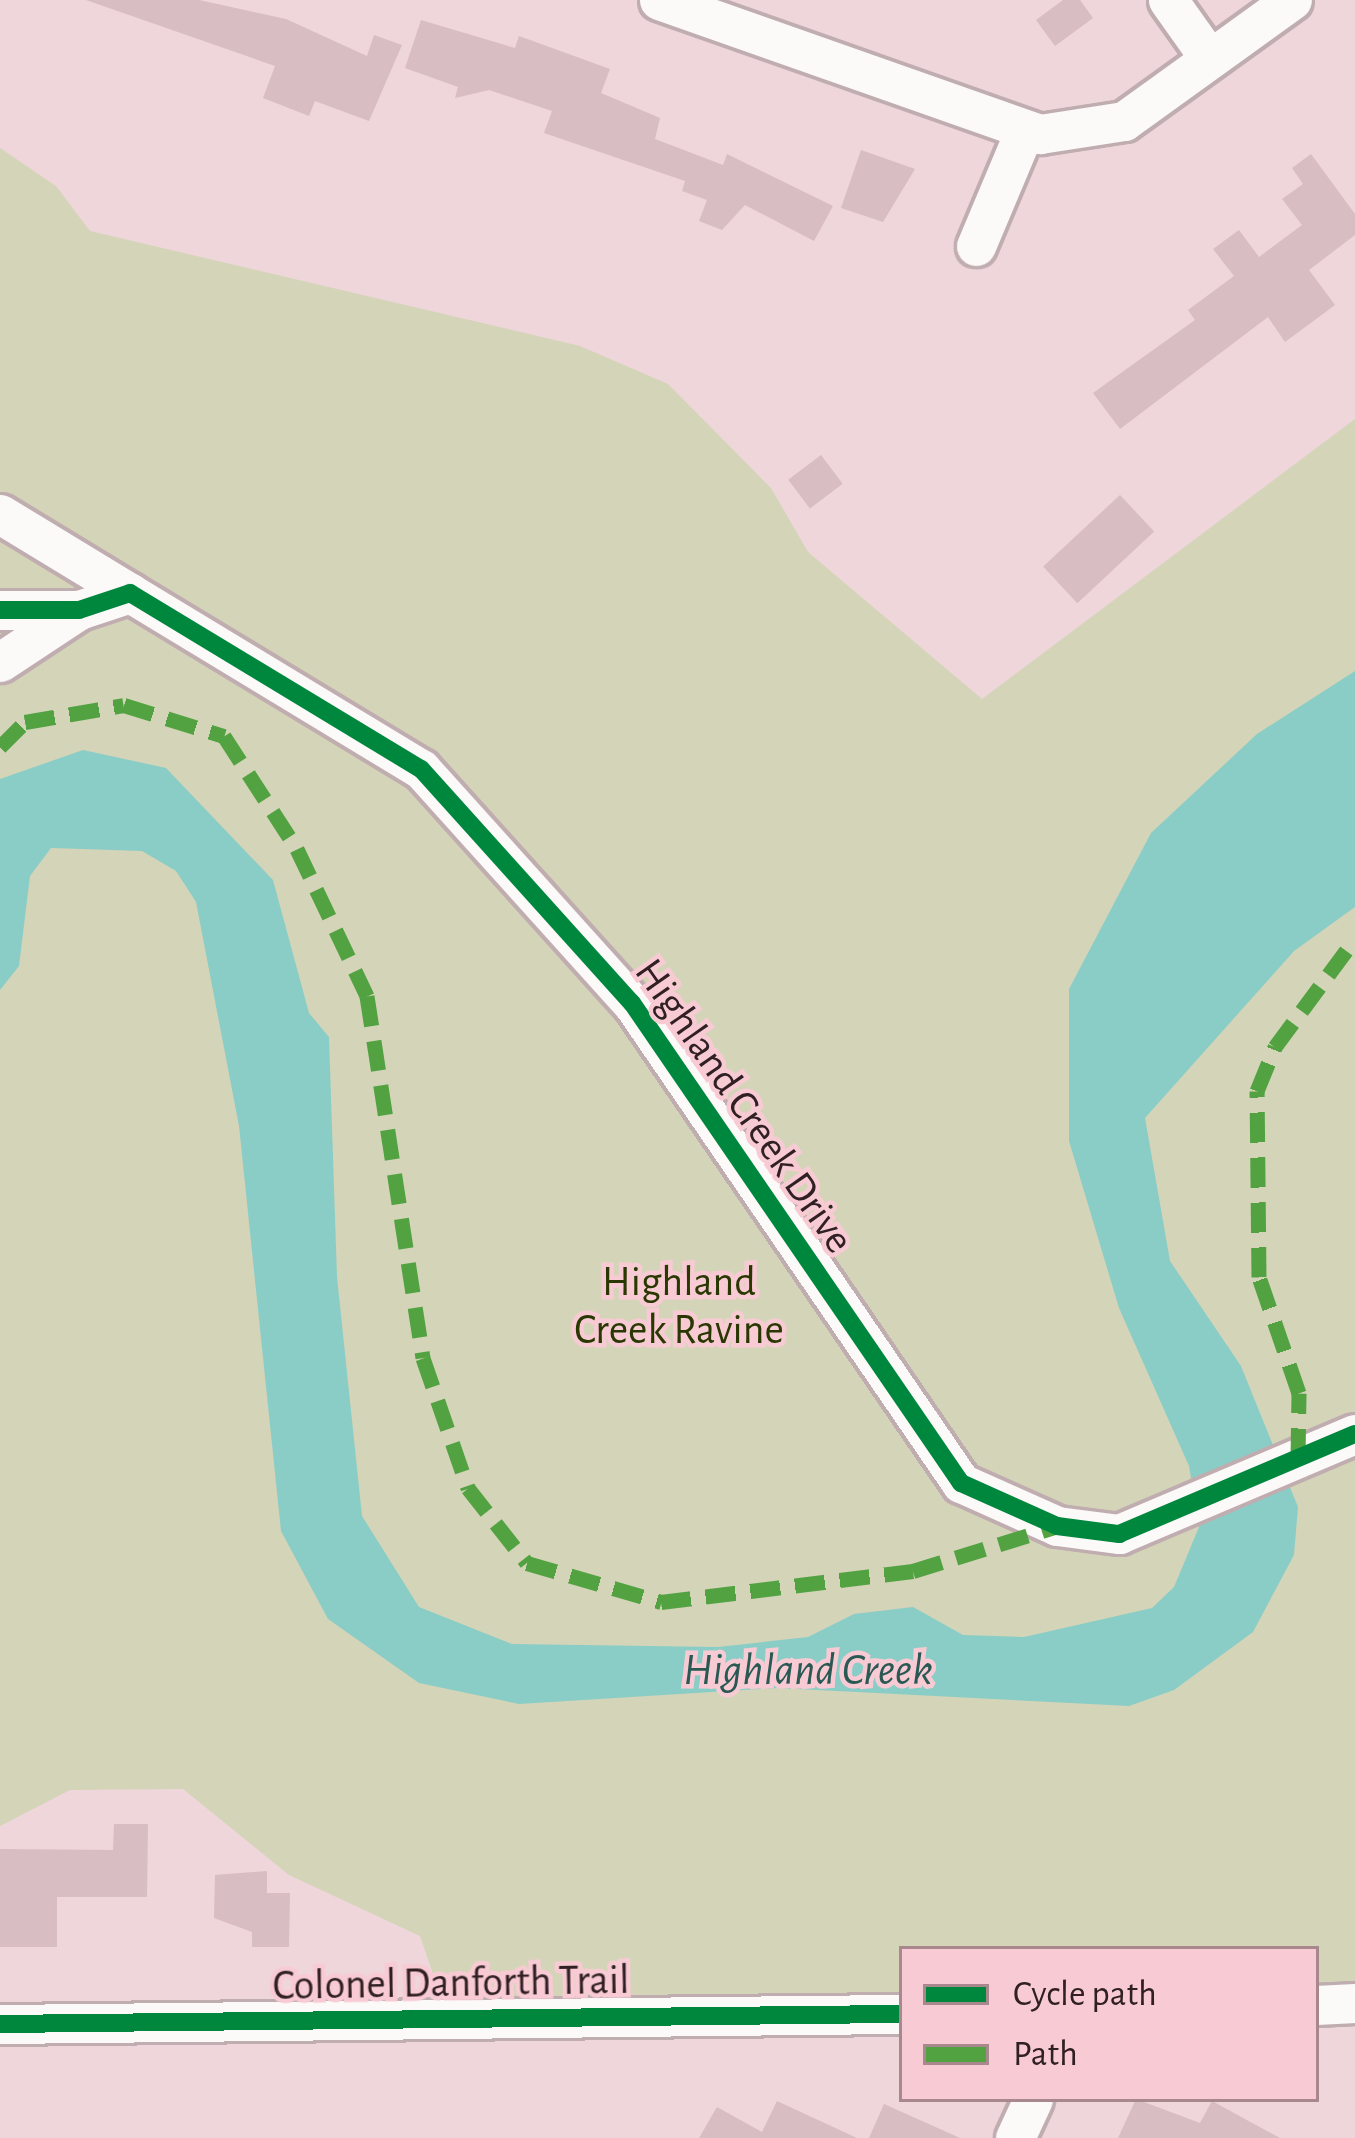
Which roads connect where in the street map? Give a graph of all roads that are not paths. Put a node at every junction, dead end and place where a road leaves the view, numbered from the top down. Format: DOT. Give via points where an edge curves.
graph roads {
  1 [pos="658,0"];
  2 [pos="1168,0"];
  3 [pos="1292,0"];
  4 [pos="1210,59"];
  5 [pos="1023,134"];
  6 [pos="976,246"];
  7 [pos="0,514"];
  8 [pos="130,593"];
  9 [pos="0,610"];
  10 [pos="79,610"];
  11 [pos="0,662"];
  12 [pos="1355,1434"];
  13 [pos="1355,2002"];
  14 [pos="1319,2006"];
  15 [pos="899,2014"];
  16 [pos="0,2024"];
  17 [pos="1032,2102"];
  18 [pos="1015,2138"];
  1 -- 5 [label="street"];
  2 -- 4 [label="street"];
  3 -- 4 [label="street"];
  4 -- 5 [label="street" via="1124,121"];
  5 -- 6 [label="street"];
  7 -- 8 [label="street, Highland Creek Drive"];
  8 -- 10 [label="street"];
  8 -- 12 [label="street, Highland Creek Drive" via="421,769 550,901 961,1483 1057,1526 1119,1534"];
  9 -- 10 [label="street"];
  10 -- 11 [label="street"];
  13 -- 14 [label="street"];
  15 -- 16 [label="street, Colonel Danforth Trail"];
  17 -- 18 [label="street"];
}
